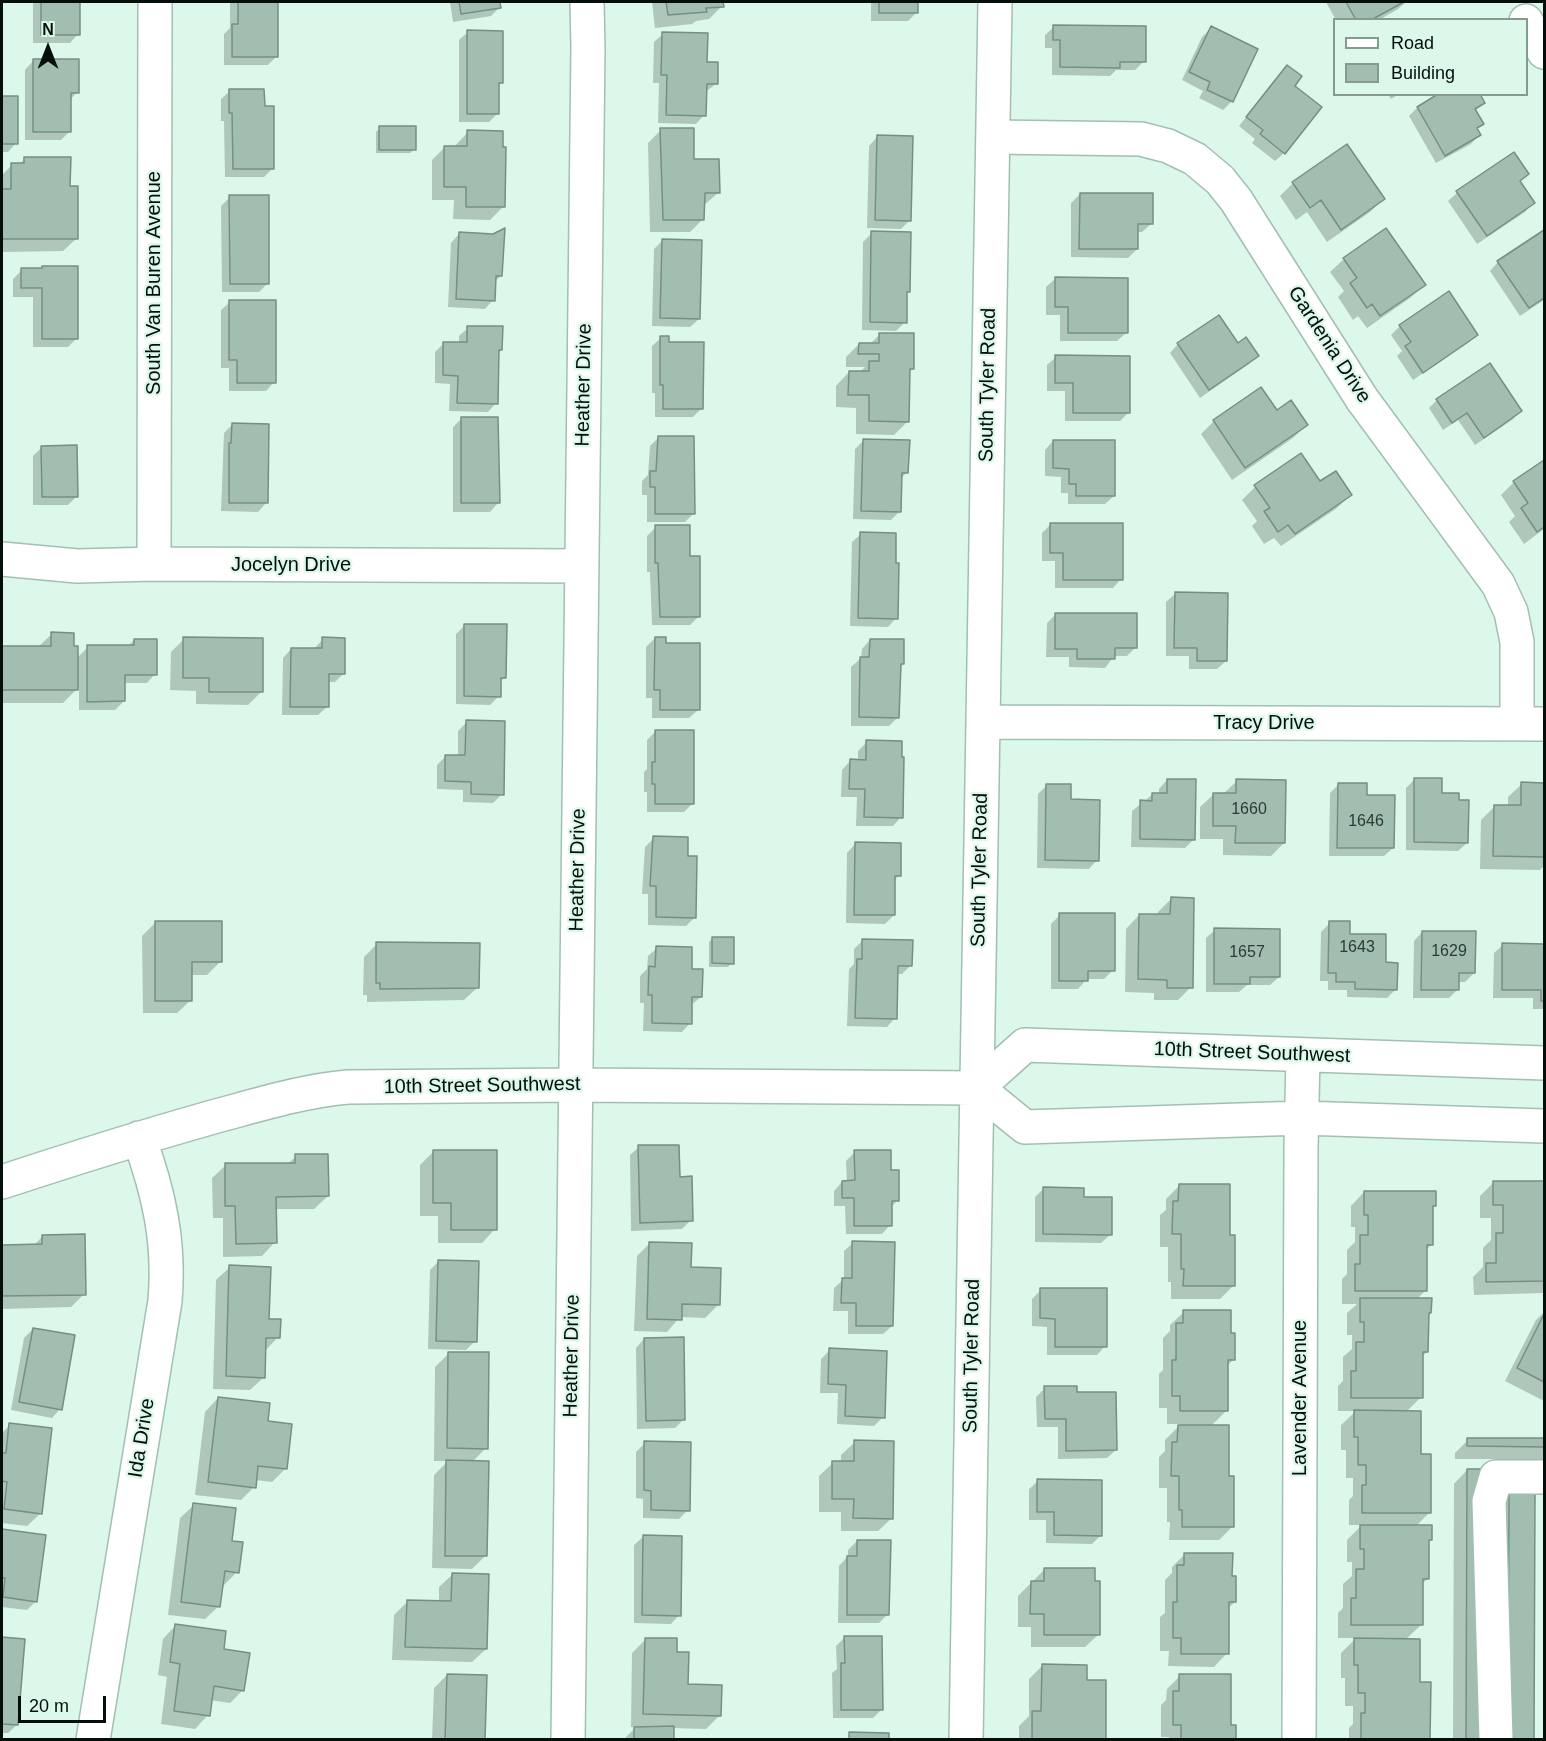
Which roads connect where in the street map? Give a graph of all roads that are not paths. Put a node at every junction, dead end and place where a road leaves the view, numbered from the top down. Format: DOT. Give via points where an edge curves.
graph roads {
  1 [pos="155,2"];
  2 [pos="587,2"];
  3 [pos="995,2"];
  4 [pos="1515,2"];
  5 [pos="1525,18"];
  6 [pos="1528,23"];
  7 [pos="1545,52"];
  8 [pos="993,137"];
  9 [pos="2,559"];
  10 [pos="154,564"];
  11 [pos="582,566"];
  12 [pos="983,722"];
  13 [pos="1531,724"];
  14 [pos="1303,1056"];
  15 [pos="1545,1063"];
  16 [pos="575,1085"];
  17 [pos="977,1088"];
  18 [pos="1302,1118"];
  19 [pos="1545,1126"];
  20 [pos="139,1138"];
  21 [pos="2,1182"];
  22 [pos="1545,1477"];
  23 [pos="93,1740"];
  24 [pos="568,1740"];
  25 [pos="966,1740"];
  26 [pos="1299,1740"];
  27 [pos="1496,1740"];
  1 -- 10 [label="street, South Van Buren Avenue"];
  2 -- 11 [label="street, Heather Drive"];
  3 -- 8 [label="street, South Tyler Road"];
  4 -- 5 [label="street"];
  6 -- 7 [label="street"];
  8 -- 12 [label="street, South Tyler Road"];
  8 -- 13 [label="street, Gardenia Drive" via="1141,139 1196,159 1220,180 1362,399 1498,584 1511,612"];
  9 -- 10 [label="street, Jocelyn Drive" via="77,566"];
  10 -- 11 [label="street, Jocelyn Drive"];
  11 -- 16 [label="street, Heather Drive"];
  12 -- 13 [label="street, Tracy Drive"];
  12 -- 17 [label="street, South Tyler Road"];
  14 -- 15 [label="street, 10th Street Southwest"];
  14 -- 17 [label="street, 10th Street Southwest" via="1025,1045"];
  14 -- 18 [label="street, Lavender Avenue"];
  16 -- 17 [label="street, 10th Street Southwest"];
  16 -- 20 [label="street, 10th Street Southwest" via="323,1089"];
  16 -- 24 [label="street, Heather Drive"];
  17 -- 18 [label="street" via="1025,1126"];
  17 -- 25 [label="street, South Tyler Road"];
  18 -- 19 [label="street"];
  18 -- 26 [label="street, Lavender Avenue"];
  20 -- 21 [label="street, 10th Street Southwest"];
  20 -- 23 [label="street, Ida Drive" via="164,1224 167,1274"];
  22 -- 27 [label="street" via="1496,1477 1489,1501"];
}
